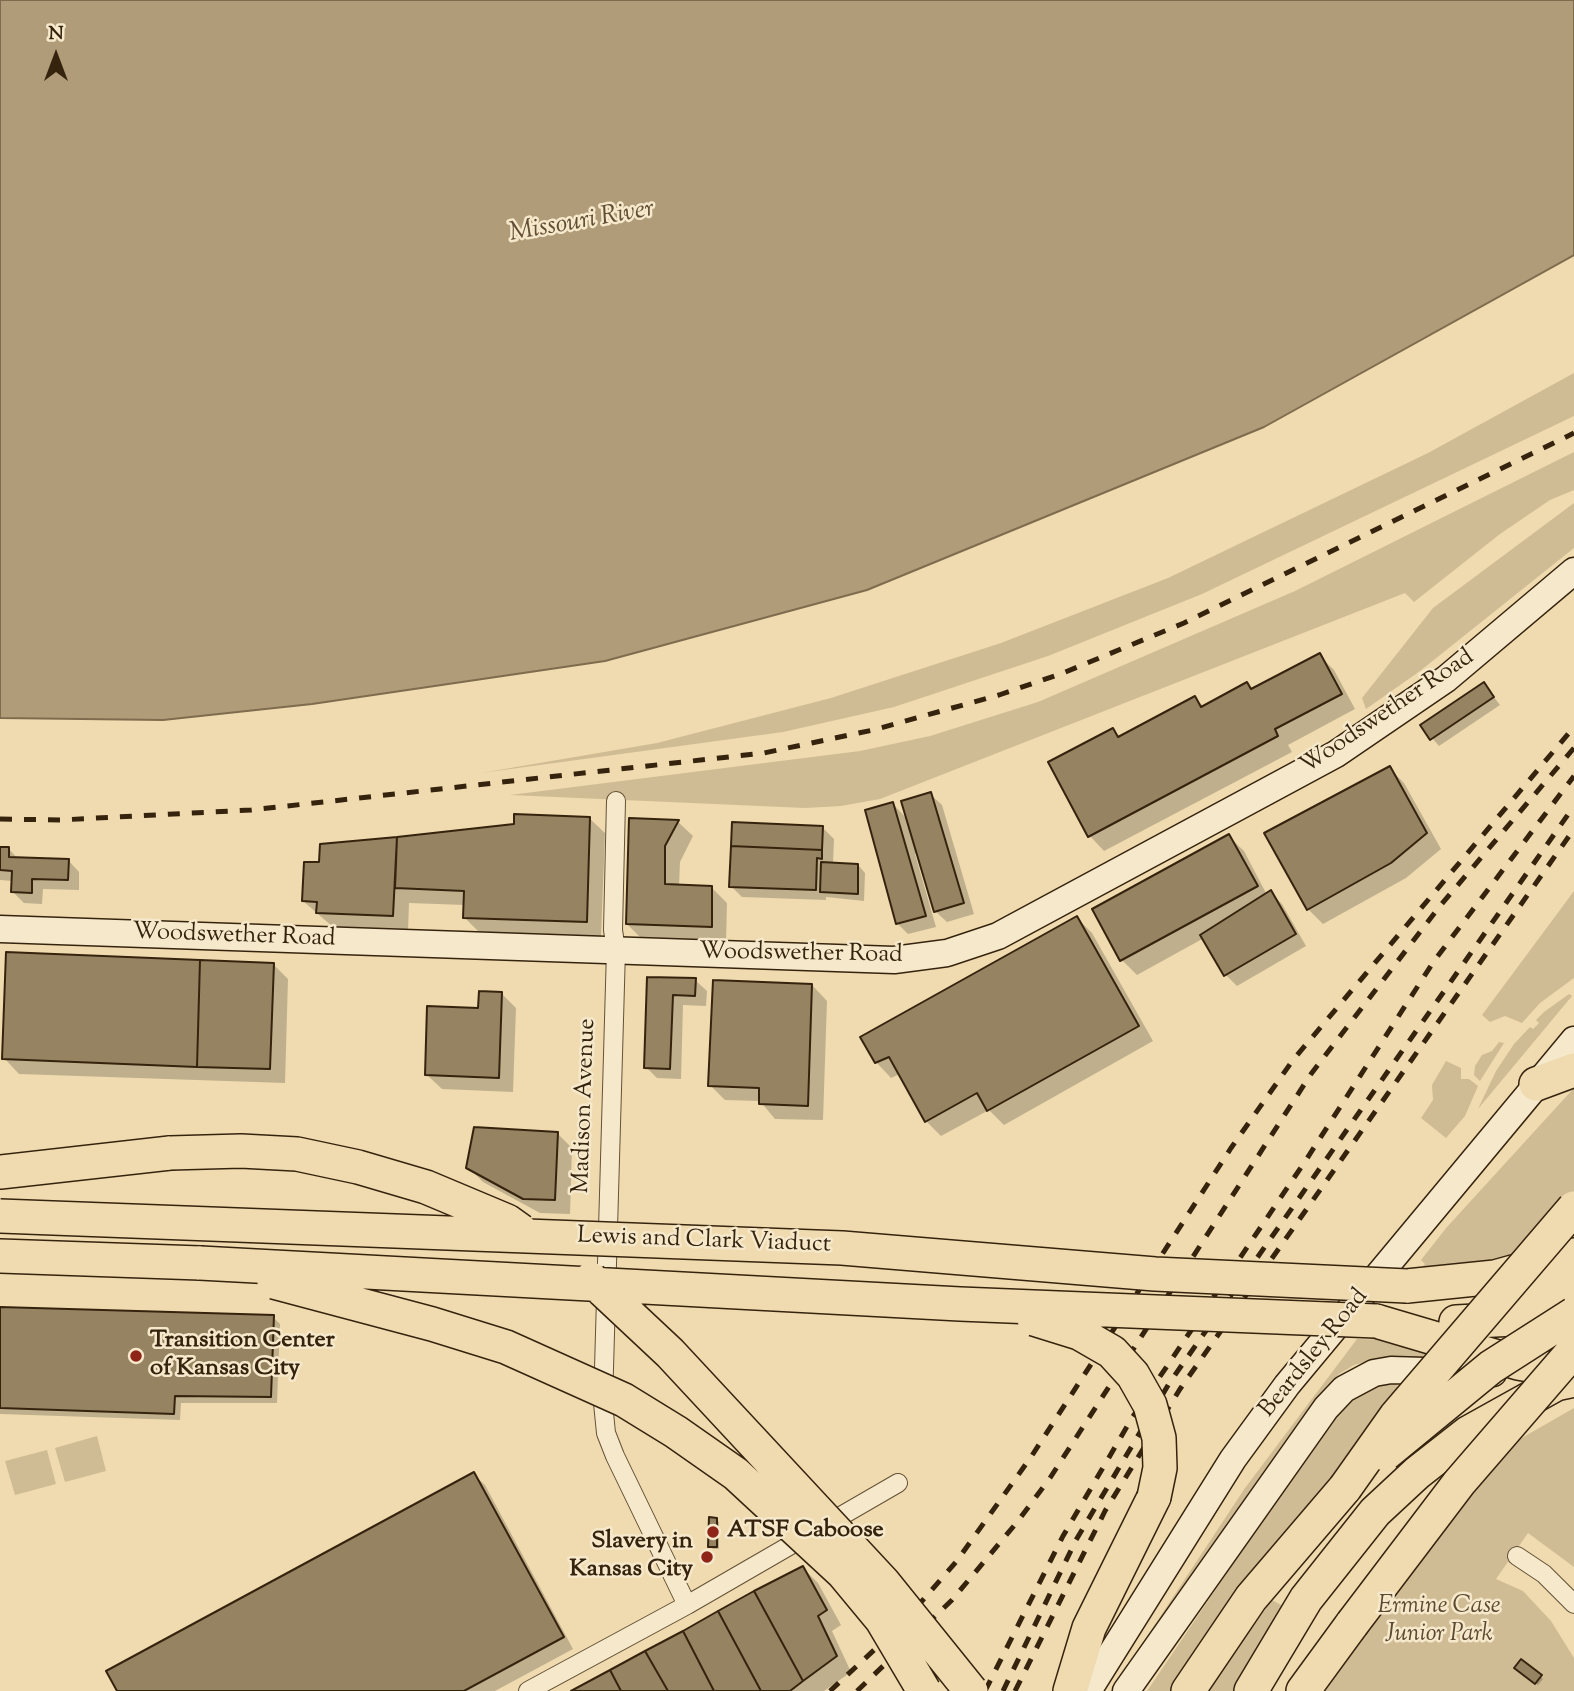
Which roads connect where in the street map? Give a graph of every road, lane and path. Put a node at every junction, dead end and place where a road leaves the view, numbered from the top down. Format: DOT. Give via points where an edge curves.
graph roads {
  1 [pos="1574,571"];
  2 [pos="616,801"];
  3 [pos="0,929"];
  4 [pos="616,950"];
  5 [pos="1574,1040"];
  6 [pos="1574,1070"];
  7 [pos="1536,1084"];
  8 [pos="0,1172"];
  9 [pos="1574,1208"];
  10 [pos="0,1216"];
  11 [pos="1574,1255"];
  12 [pos="0,1256"];
  13 [pos="200,1263"];
  14 [pos="1407,1286"];
  15 [pos="1574,1286"];
  16 [pos="960,1304"];
  17 [pos="1574,1315"];
  18 [pos="1376,1321"];
  19 [pos="1573,1373"];
  20 [pos="898,1483"];
  21 [pos="1345,1488"];
  22 [pos="1517,1556"];
  23 [pos="1574,1604"];
  24 [pos="687,1605"];
  25 [pos="528,1691"];
  26 [pos="925,1691"];
  27 [pos="971,1691"];
  28 [pos="1070,1691"];
  29 [pos="1088,1691"];
  30 [pos="1126,1691"];
  31 [pos="1188,1691"];
  32 [pos="1251,1691"];
  33 [pos="1303,1691"];
  1 -- 4 [label="street, Woodswether Road" via="1446,679 1336,754 998,936 947,953 894,960"];
  2 -- 4 [label="street, Madison Avenue"];
  3 -- 4 [label="street, Woodswether Road"];
  4 -- 24 [label="street, Madison Avenue" via="603,1332 606,1433"];
  5 -- 7 [label="street, Beardsley Road"];
  6 -- 7 [label="highway"];
  7 -- 29 [label="street, Beardsley Road" via="1287,1385 1233,1459"];
  8 -- 27 [label="highway, bridge" via="170,1153 298,1154 426,1187 507,1221 584,1272 670,1353 892,1591"];
  9 -- 21 [label="highway, bridge" via="1404,1407"];
  10 -- 14 [label="highway, Lewis and Clark Viaduct, bridge" via="842,1248 1155,1275"];
  11 -- 14 [label="highway" via="1495,1277"];
  12 -- 13 [label="highway"];
  13 -- 16 [label="highway, bridge"];
  13 -- 26 [label="highway, bridge" via="481,1339 624,1399 736,1474 799,1529 882,1620"];
  14 -- 15 [label="highway"];
  16 -- 18 [label="highway, bridge"];
  16 -- 28 [label="highway, bridge" via="1047,1321 1079,1333 1112,1352 1133,1375 1150,1405 1160,1458 1154,1497 1090,1628"];
  17 -- 18 [label="highway" via="1485,1322"];
  17 -- 21 [label="highway, bridge" via="1534,1336 1482,1373"];
  18 -- 19 [label="highway" via="1518,1363"];
  19 -- 30 [label="street, Beardsley Road" via="1391,1370 1343,1389"];
  19 -- 32 [label="highway, bridge" via="1468,1433 1417,1473 1354,1535 1306,1599"];
  19 -- 33 [label="highway, bridge" via="1459,1483"];
  20 -- 24 [label="street"];
  21 -- 31 [label="highway" via="1251,1598"];
  22 -- 23 [label="street" via="1544,1574"];
  24 -- 25 [label="street"];
}
